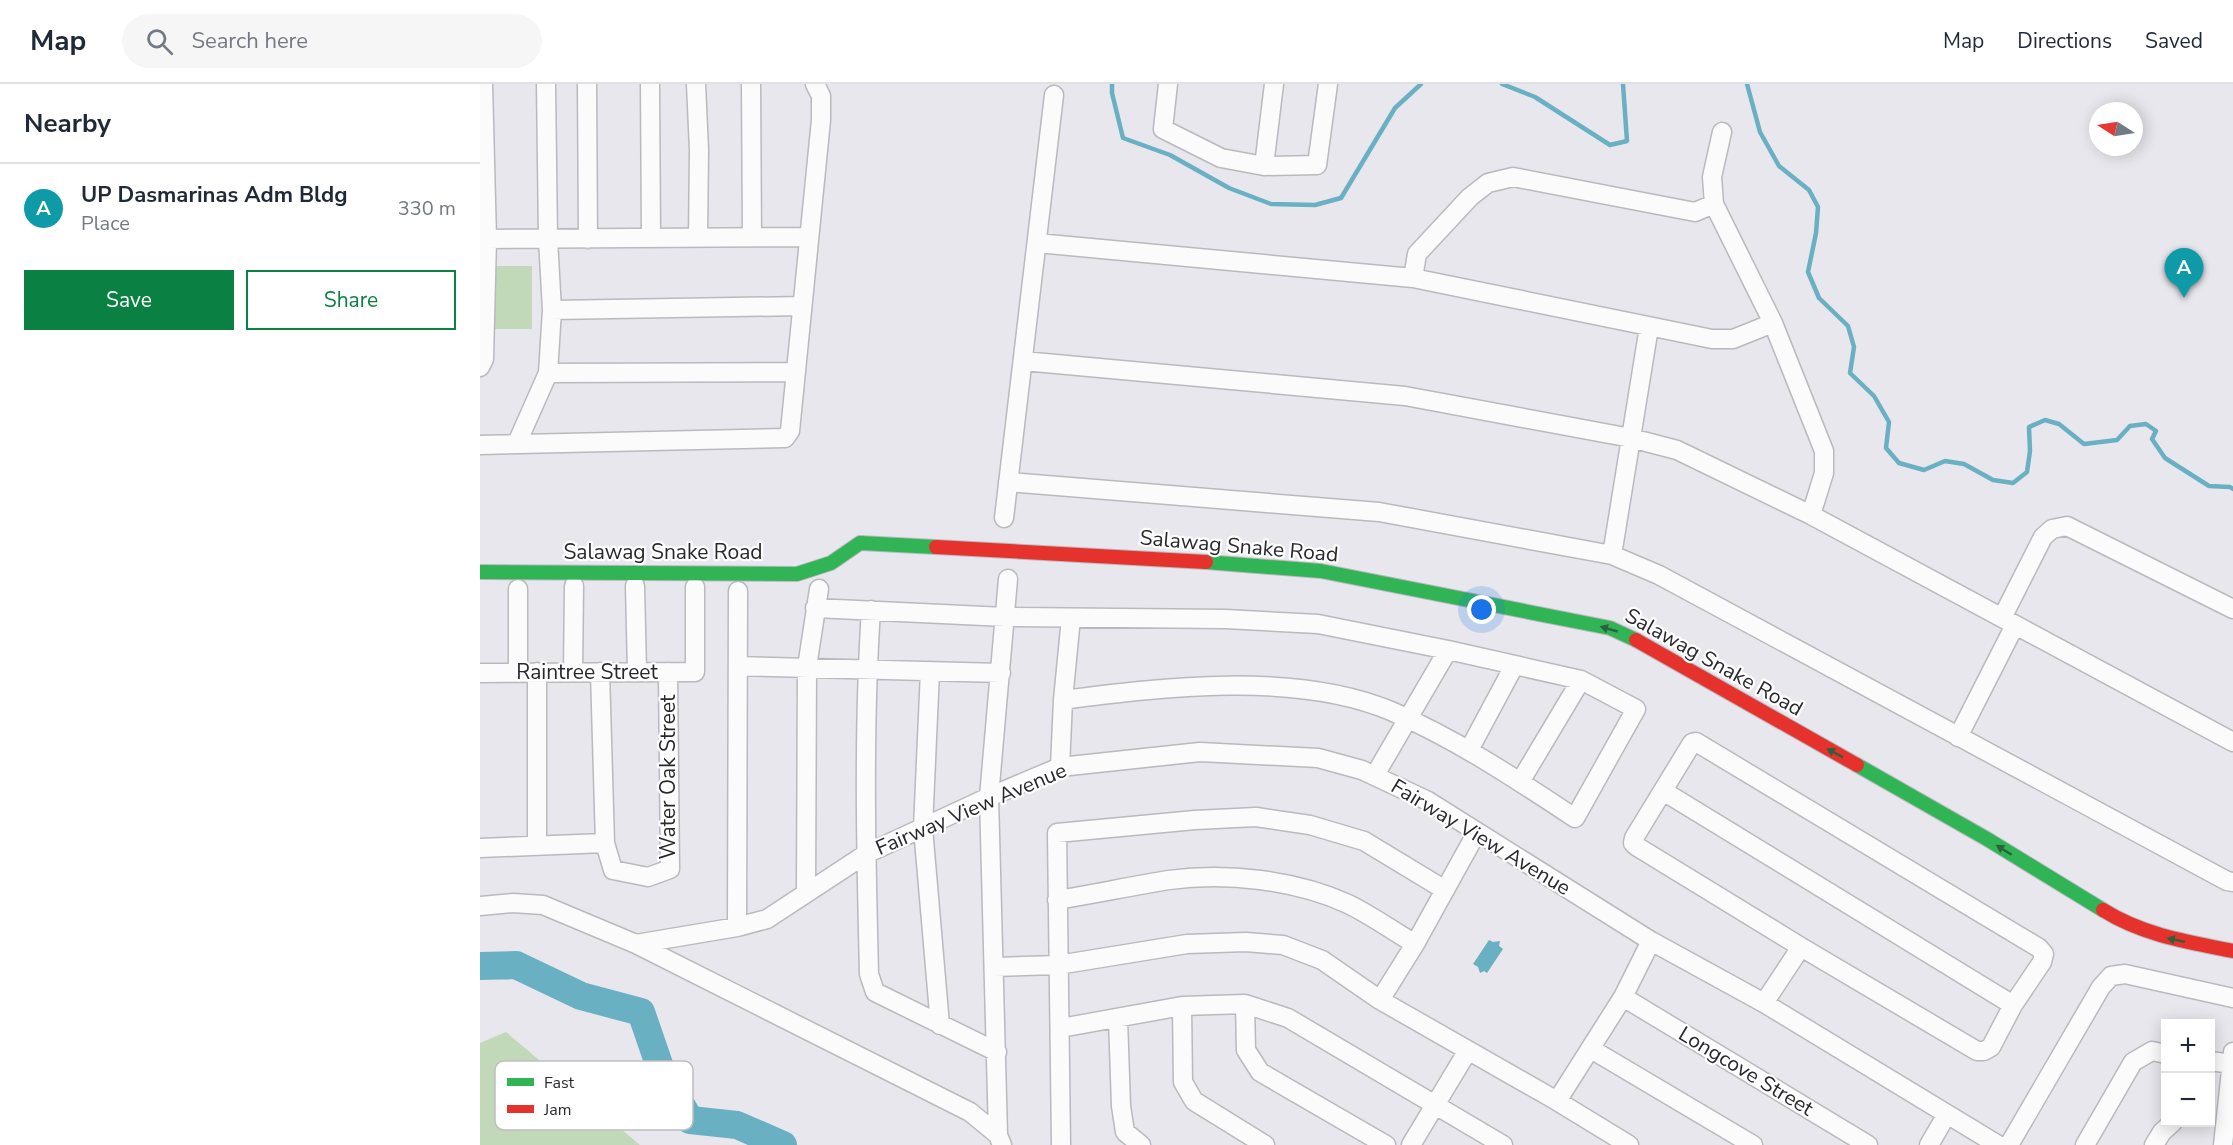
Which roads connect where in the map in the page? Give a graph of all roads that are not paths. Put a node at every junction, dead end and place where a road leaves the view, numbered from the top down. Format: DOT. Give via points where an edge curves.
graph roads {
  1 [pos="483,84"];
  2 [pos="546,84"];
  3 [pos="586,84"];
  4 [pos="650,84"];
  5 [pos="696,84"];
  6 [pos="751,84"];
  7 [pos="815,84"];
  8 [pos="1168,84"];
  9 [pos="1274,84"];
  10 [pos="1328,84"];
  11 [pos="1054,95"];
  12 [pos="1722,132"];
  13 [pos="1264,166"];
  14 [pos="1714,204"];
  15 [pos="752,237"];
  16 [pos="809,237"];
  17 [pos="651,238"];
  18 [pos="698,238"];
  19 [pos="486,239"];
  20 [pos="548,239"];
  21 [pos="588,239"];
  22 [pos="1037,243"];
  23 [pos="1413,278"];
  24 [pos="483,303"];
  25 [pos="802,306"];
  26 [pos="552,310"];
  27 [pos="1773,323"];
  28 [pos="1649,327"];
  29 [pos="1023,361"];
  30 [pos="480,368"];
  31 [pos="796,372"];
  32 [pos="548,373"];
  33 [pos="1631,438"];
  34 [pos="517,443"];
  35 [pos="480,445"];
  36 [pos="1008,482"];
  37 [pos="1811,515"];
  38 [pos="1004,518"];
  39 [pos="1612,555"];
  40 [pos="842,557"];
  41 [pos="866,558"];
  42 [pos="1010,571"];
  43 [pos="480,572"];
  44 [pos="574,586"];
  45 [pos="635,586"];
  46 [pos="695,587"];
  47 [pos="519,589"];
  48 [pos="819,589"];
  49 [pos="738,591"];
  50 [pos="1466,600"];
  51 [pos="815,608"];
  52 [pos="2233,609"];
  53 [pos="871,610"];
  54 [pos="1463,615"];
  55 [pos="1005,617"];
  56 [pos="1071,618"];
  57 [pos="2008,622"];
  58 [pos="1448,650"];
  59 [pos="738,666"];
  60 [pos="1514,666"];
  61 [pos="807,667"];
  62 [pos="867,669"];
  63 [pos="930,670"];
  64 [pos="518,672"];
  65 [pos="537,672"];
  66 [pos="573,672"];
  67 [pos="600,672"];
  68 [pos="637,672"];
  69 [pos="668,672"];
  70 [pos="1001,673"];
  71 [pos="480,674"];
  72 [pos="1581,680"];
  73 [pos="1063,700"];
  74 [pos="1408,720"];
  75 [pos="1958,737"];
  76 [pos="2233,742"];
  77 [pos="1469,750"];
  78 [pos="1060,766"];
  79 [pos="1375,776"];
  80 [pos="1848,776"];
  81 [pos="1520,782"];
  82 [pos="1663,791"];
  83 [pos="989,797"];
  84 [pos="923,828"];
  85 [pos="1477,832"];
  86 [pos="605,843"];
  87 [pos="537,846"];
  88 [pos="480,848"];
  89 [pos="866,854"];
  90 [pos="2020,876"];
  91 [pos="2233,882"];
  92 [pos="1445,890"];
  93 [pos="806,892"];
  94 [pos="1057,900"];
  95 [pos="480,906"];
  96 [pos="737,927"];
  97 [pos="1651,941"];
  98 [pos="636,944"];
  99 [pos="1415,944"];
  100 [pos="1801,948"];
  101 [pos="2233,951"];
  102 [pos="1058,965"];
  103 [pos="995,967"];
  104 [pos="1623,997"];
  105 [pos="2233,998"];
  106 [pos="1380,1000"];
  107 [pos="1764,1003"];
  108 [pos="1245,1004"];
  109 [pos="2013,1005"];
  110 [pos="1182,1006"];
  111 [pos="1118,1019"];
  112 [pos="940,1025"];
  113 [pos="1061,1028"];
  114 [pos="1591,1049"];
  115 [pos="997,1052"];
  116 [pos="1467,1052"];
  117 [pos="2161,1053"];
  118 [pos="2232,1058"];
  119 [pos="2215,1060"];
  120 [pos="1557,1101"];
  121 [pos="1435,1105"];
  122 [pos="1947,1114"];
  123 [pos="2218,1120"];
  124 [pos="2168,1127"];
  125 [pos="1000,1140"];
  126 [pos="1061,1145"];
  127 [pos="1141,1145"];
  128 [pos="1265,1145"];
  129 [pos="1386,1145"];
  130 [pos="1411,1145"];
  131 [pos="1503,1145"];
  132 [pos="1629,1145"];
  133 [pos="1753,1145"];
  134 [pos="1868,1145"];
  135 [pos="1929,1145"];
  136 [pos="1998,1145"];
  137 [pos="2009,1145"];
  138 [pos="2085,1145"];
  139 [pos="2154,1145"];
  140 [pos="2223,1145"];
  1 -- 19 [label="street"];
  2 -- 20 [label="street"];
  3 -- 21 [label="street"];
  4 -- 17 [label="street"];
  5 -- 18 [label="street"];
  6 -- 15 [label="street"];
  7 -- 16 [label="street" via="821,96 821,120"];
  8 -- 13 [label="street" via="1163,129 1221,158"];
  9 -- 13 [label="street"];
  10 -- 13 [label="street" via="1317,165"];
  11 -- 22 [label="street"];
  12 -- 14 [label="street" via="1712,177"];
  14 -- 23 [label="street" via="1695,212 1513,177 1488,183 1417,254"];
  14 -- 27 [label="street"];
  15 -- 16 [label="street"];
  15 -- 18 [label="street"];
  16 -- 25 [label="street"];
  17 -- 18 [label="street"];
  17 -- 21 [label="street"];
  19 -- 20 [label="street"];
  19 -- 24 [label="street"];
  20 -- 21 [label="street"];
  20 -- 26 [label="street"];
  22 -- 23 [label="street"];
  22 -- 29 [label="street"];
  23 -- 28 [label="street"];
  24 -- 30 [label="street" via="484,359"];
  25 -- 26 [label="street"];
  25 -- 31 [label="street"];
  26 -- 32 [label="street"];
  27 -- 28 [label="street" via="1732,339"];
  27 -- 37 [label="street" via="1824,451 1824,473"];
  28 -- 33 [label="street"];
  29 -- 33 [label="street" via="1405,396"];
  29 -- 36 [label="street"];
  31 -- 32 [label="street"];
  31 -- 34 [label="street" via="790,431 785,438"];
  32 -- 34 [label="street"];
  33 -- 37 [label="street" via="1677,450"];
  33 -- 39 [label="street"];
  34 -- 35 [label="street"];
  36 -- 38 [label="street"];
  36 -- 39 [label="street" via="1379,512"];
  37 -- 57 [label="street"];
  39 -- 75 [label="street" via="1659,575"];
  40 -- 41 [label="main road, Salawag Snake Road"];
  40 -- 43 [label="main road, Salawag Snake Road" via="814,571 797,574"];
  40 -- 50 [label="main road, Salawag Snake Road" via="860,543 1206,562 1321,571"];
  42 -- 55 [label="street"];
  44 -- 66 [label="street"];
  45 -- 68 [label="street"];
  46 -- 69 [label="street, Raintree Street" via="695,672"];
  47 -- 64 [label="street"];
  48 -- 51 [label="street"];
  49 -- 59 [label="street"];
  50 -- 54 [label="main road"];
  101 -- 50 [label="main road, Salawag Snake Road, one-way" via="2166,938 2124,923 1987,839 1610,628"];
  51 -- 53 [label="street"];
  51 -- 61 [label="street"];
  52 -- 57 [label="street" via="2067,526 2052,529 2043,537"];
  53 -- 55 [label="street"];
  53 -- 62 [label="street"];
  55 -- 56 [label="street"];
  55 -- 70 [label="street"];
  56 -- 58 [label="street" via="1318,624"];
  56 -- 73 [label="street"];
  57 -- 75 [label="street"];
  57 -- 76 [label="street"];
  58 -- 60 [label="street"];
  58 -- 74 [label="street"];
  59 -- 61 [label="street"];
  59 -- 96 [label="street"];
  60 -- 72 [label="street"];
  60 -- 77 [label="street"];
  61 -- 62 [label="street"];
  61 -- 93 [label="street"];
  62 -- 63 [label="street"];
  62 -- 89 [label="street"];
  63 -- 70 [label="street"];
  63 -- 84 [label="street"];
  64 -- 65 [label="street, Raintree Street"];
  64 -- 71 [label="street, Raintree Street"];
  65 -- 66 [label="street, Raintree Street"];
  65 -- 87 [label="street"];
  66 -- 67 [label="street, Raintree Street"];
  67 -- 68 [label="street, Raintree Street"];
  67 -- 86 [label="street"];
  68 -- 69 [label="street, Raintree Street"];
  69 -- 86 [label="street, Water Oak Street" via="670,869 648,877 613,870"];
  70 -- 83 [label="street"];
  72 -- 81 [label="street"];
  72 -- 81 [label="street" via="1636,709 1575,818"];
  73 -- 74 [label="street" via="1187,687 1276,687 1339,696"];
  73 -- 78 [label="street"];
  74 -- 77 [label="street"];
  74 -- 79 [label="street"];
  75 -- 91 [label="street"];
  77 -- 81 [label="street"];
  78 -- 79 [label="street, Fairway View Avenue" via="1200,752 1318,758"];
  78 -- 83 [label="street, Fairway View Avenue"];
  79 -- 85 [label="street, Fairway View Avenue" via="1428,801"];
  80 -- 90 [label="main road"];
  82 -- 100 [label="street" via="1633,843"];
  82 -- 109 [label="street"];
  82 -- 109 [label="street" via="1696,742 2039,948 2044,954 2042,962"];
  83 -- 84 [label="street, Fairway View Avenue"];
  83 -- 103 [label="street"];
  84 -- 89 [label="street, Fairway View Avenue"];
  84 -- 112 [label="street"];
  85 -- 92 [label="street"];
  85 -- 97 [label="street, Fairway View Avenue"];
  86 -- 87 [label="street"];
  87 -- 88 [label="street"];
  89 -- 93 [label="street, Fairway View Avenue"];
  89 -- 112 [label="street" via="869,974 875,992"];
  92 -- 94 [label="street" via="1364,841 1310,825 1256,817 1057,833"];
  92 -- 99 [label="street"];
  93 -- 96 [label="street, Fairway View Avenue" via="767,919"];
  94 -- 99 [label="street" via="1171,880 1230,878 1276,883 1349,904"];
  94 -- 102 [label="street"];
  95 -- 98 [label="street" via="543,905"];
  96 -- 98 [label="street, Fairway View Avenue"];
  97 -- 104 [label="street"];
  97 -- 107 [label="street, Fairway View Avenue"];
  98 -- 125 [label="street" via="970,1112"];
  99 -- 106 [label="street"];
  100 -- 107 [label="street"];
  100 -- 109 [label="street" via="1977,1051 1990,1047"];
  102 -- 103 [label="street"];
  102 -- 106 [label="street" via="1188,944 1283,945 1322,960"];
  102 -- 113 [label="street"];
  103 -- 115 [label="street"];
  104 -- 114 [label="street"];
  104 -- 134 [label="street, Longcove Street"];
  105 -- 137 [label="street" via="2125,974 2111,976"];
  106 -- 116 [label="street"];
  107 -- 122 [label="street, Fairway View Avenue"];
  108 -- 110 [label="street"];
  108 -- 121 [label="street" via="1288,1018"];
  108 -- 129 [label="street" via="1246,1050 1260,1072"];
  110 -- 111 [label="street"];
  110 -- 128 [label="street" via="1183,1082 1194,1101"];
  111 -- 113 [label="street"];
  111 -- 127 [label="street" via="1125,1132"];
  112 -- 115 [label="street"];
  113 -- 126 [label="street"];
  114 -- 120 [label="street"];
  114 -- 133 [label="street"];
  115 -- 125 [label="street"];
  116 -- 120 [label="street"];
  116 -- 121 [label="street"];
  117 -- 138 [label="street" via="2152,1051 2133,1062"];
  118 -- 119 [label="street"];
  118 -- 123 [label="street"];
  120 -- 132 [label="street"];
  121 -- 130 [label="street"];
  121 -- 131 [label="street"];
  122 -- 135 [label="street"];
  122 -- 136 [label="street, Fairway View Avenue"];
  123 -- 140 [label="street"];
  124 -- 139 [label="street"];
}
